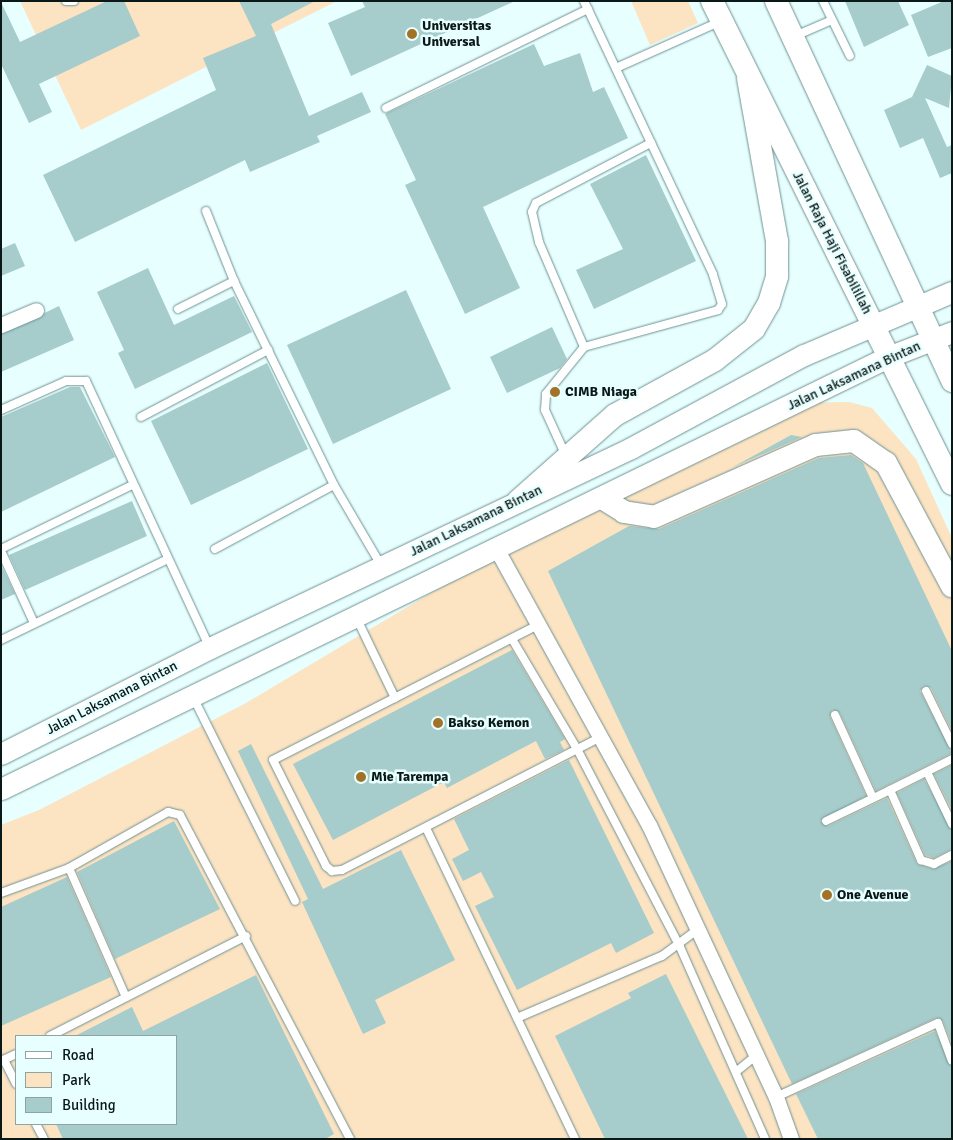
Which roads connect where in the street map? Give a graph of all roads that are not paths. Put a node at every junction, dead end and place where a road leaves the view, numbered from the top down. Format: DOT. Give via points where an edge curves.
graph roads {
  1 [pos="66,1"];
  2 [pos="74,1"];
  3 [pos="776,1"];
  4 [pos="823,1"];
  5 [pos="586,5"];
  6 [pos="717,11"];
  7 [pos="832,20"];
  8 [pos="793,37"];
  9 [pos="850,56"];
  10 [pos="616,68"];
  11 [pos="748,79"];
  12 [pos="386,108"];
  13 [pos="651,143"];
  14 [pos="206,211"];
  15 [pos="234,281"];
  16 [pos="952,292"];
  17 [pos="919,307"];
  18 [pos="178,309"];
  19 [pos="36,310"];
  20 [pos="872,324"];
  21 [pos="1,325"];
  22 [pos="942,336"];
  23 [pos="584,347"];
  24 [pos="268,350"];
  25 [pos="888,357"];
  26 [pos="952,381"];
  27 [pos="1,410"];
  28 [pos="141,417"];
  29 [pos="567,458"];
  30 [pos="952,484"];
  31 [pos="132,485"];
  32 [pos="334,485"];
  33 [pos="602,498"];
  34 [pos="518,501"];
  35 [pos="215,548"];
  36 [pos="1,550"];
  37 [pos="497,550"];
  38 [pos="166,560"];
  39 [pos="382,567"];
  40 [pos="952,586"];
  41 [pos="356,616"];
  42 [pos="33,622"];
  43 [pos="538,625"];
  44 [pos="512,639"];
  45 [pos="1,640"];
  46 [pos="210,648"];
  47 [pos="926,691"];
  48 [pos="192,695"];
  49 [pos="395,698"];
  50 [pos="836,715"];
  51 [pos="601,737"];
  52 [pos="952,744"];
  53 [pos="577,750"];
  54 [pos="2,754"];
  55 [pos="952,759"];
  56 [pos="927,772"];
  57 [pos="9,786"];
  58 [pos="890,790"];
  59 [pos="873,798"];
  60 [pos="826,821"];
  61 [pos="952,824"];
  62 [pos="427,830"];
  63 [pos="952,855"];
  64 [pos="69,868"];
  65 [pos="1,893"];
  66 [pos="296,901"];
  67 [pos="698,930"];
  68 [pos="246,936"];
  69 [pos="680,947"];
  70 [pos="126,997"];
  71 [pos="517,1018"];
  72 [pos="52,1035"];
  73 [pos="15,1055"];
  74 [pos="757,1055"];
  75 [pos="3,1061"];
  76 [pos="952,1061"];
  77 [pos="737,1071"];
  78 [pos="15,1082"];
  79 [pos="776,1097"];
  80 [pos="37,1125"];
  81 [pos="44,1139"];
  82 [pos="350,1139"];
  83 [pos="575,1139"];
  84 [pos="765,1139"];
  85 [pos="791,1139"];
  1 -- 2 [label="lane"];
  3 -- 8 [label="main road"];
  4 -- 7 [label="lane"];
  5 -- 10 [label="lane"];
  5 -- 12 [label="lane"];
  6 -- 10 [label="lane"];
  6 -- 11 [label="main road, Jalan Raja Haji Fisabilillah"];
  7 -- 8 [label="lane"];
  7 -- 9 [label="lane"];
  8 -- 17 [label="main road"];
  10 -- 13 [label="lane"];
  11 -- 20 [label="main road, Jalan Raja Haji Fisabilillah"];
  11 -- 29 [label="main road" via="776,241 777,276 769,303 754,329 715,360 615,415"];
  13 -- 23 [label="lane" via="536,203 532,212 539,242"];
  13 -- 23 [label="lane" via="713,274 722,304 718,310"];
  14 -- 15 [label="lane"];
  15 -- 18 [label="lane"];
  15 -- 24 [label="lane"];
  16 -- 17 [label="main road, Jalan Laksamana Bintan"];
  17 -- 20 [label="main road, Jalan Laksamana Bintan"];
  17 -- 22 [label="main road"];
  19 -- 21 [label="street"];
  20 -- 25 [label="main road, Jalan Raja Haji Fisabilillah"];
  20 -- 34 [label="main road, Jalan Laksamana Bintan"];
  22 -- 25 [label="main road, Jalan Laksamana Bintan"];
  22 -- 26 [label="main road"];
  23 -- 29 [label="lane" via="546,394 545,410"];
  24 -- 28 [label="lane"];
  24 -- 32 [label="lane"];
  25 -- 30 [label="main road, Jalan Raja Haji Fisabilillah"];
  25 -- 33 [label="main road, Jalan Laksamana Bintan"];
  27 -- 31 [label="lane" via="66,381 86,381"];
  29 -- 34 [label="main road"];
  31 -- 36 [label="lane"];
  31 -- 38 [label="lane"];
  32 -- 35 [label="lane"];
  32 -- 39 [label="lane"];
  33 -- 37 [label="main road, Jalan Laksamana Bintan"];
  33 -- 40 [label="main road" via="624,512 654,517 816,445 854,440 886,463"];
  34 -- 39 [label="main road, Jalan Laksamana Bintan"];
  36 -- 42 [label="lane"];
  37 -- 41 [label="main road, Jalan Laksamana Bintan"];
  37 -- 43 [label="street"];
  38 -- 42 [label="lane"];
  38 -- 46 [label="lane"];
  39 -- 46 [label="main road, Jalan Laksamana Bintan"];
  41 -- 48 [label="main road, Jalan Laksamana Bintan"];
  41 -- 49 [label="lane"];
  42 -- 45 [label="lane"];
  43 -- 44 [label="lane"];
  43 -- 51 [label="street"];
  44 -- 49 [label="lane"];
  44 -- 53 [label="lane"];
  46 -- 54 [label="main road, Jalan Laksamana Bintan"];
  47 -- 52 [label="lane"];
  48 -- 57 [label="main road, Jalan Laksamana Bintan"];
  48 -- 66 [label="lane"];
  49 -- 62 [label="lane" via="273,760 332,871"];
  50 -- 59 [label="lane"];
  51 -- 53 [label="lane"];
  51 -- 67 [label="street"];
  53 -- 62 [label="lane"];
  53 -- 69 [label="lane"];
  54 -- 57 [label="main road"];
  55 -- 56 [label="lane"];
  56 -- 58 [label="lane"];
  56 -- 61 [label="lane"];
  58 -- 59 [label="lane"];
  58 -- 63 [label="lane" via="921,860 934,864"];
  59 -- 60 [label="lane"];
  62 -- 71 [label="lane"];
  64 -- 65 [label="lane"];
  64 -- 68 [label="lane" via="159,816 176,813"];
  64 -- 70 [label="lane"];
  67 -- 69 [label="lane"];
  67 -- 74 [label="street"];
  68 -- 70 [label="lane"];
  68 -- 82 [label="lane"];
  69 -- 71 [label="lane"];
  69 -- 77 [label="lane"];
  70 -- 72 [label="lane"];
  71 -- 83 [label="lane"];
  73 -- 75 [label="lane"];
  74 -- 77 [label="lane"];
  74 -- 79 [label="street"];
  75 -- 78 [label="lane"];
  76 -- 79 [label="lane" via="938,1023"];
  77 -- 84 [label="lane"];
  79 -- 85 [label="street"];
  80 -- 81 [label="lane"];
}
